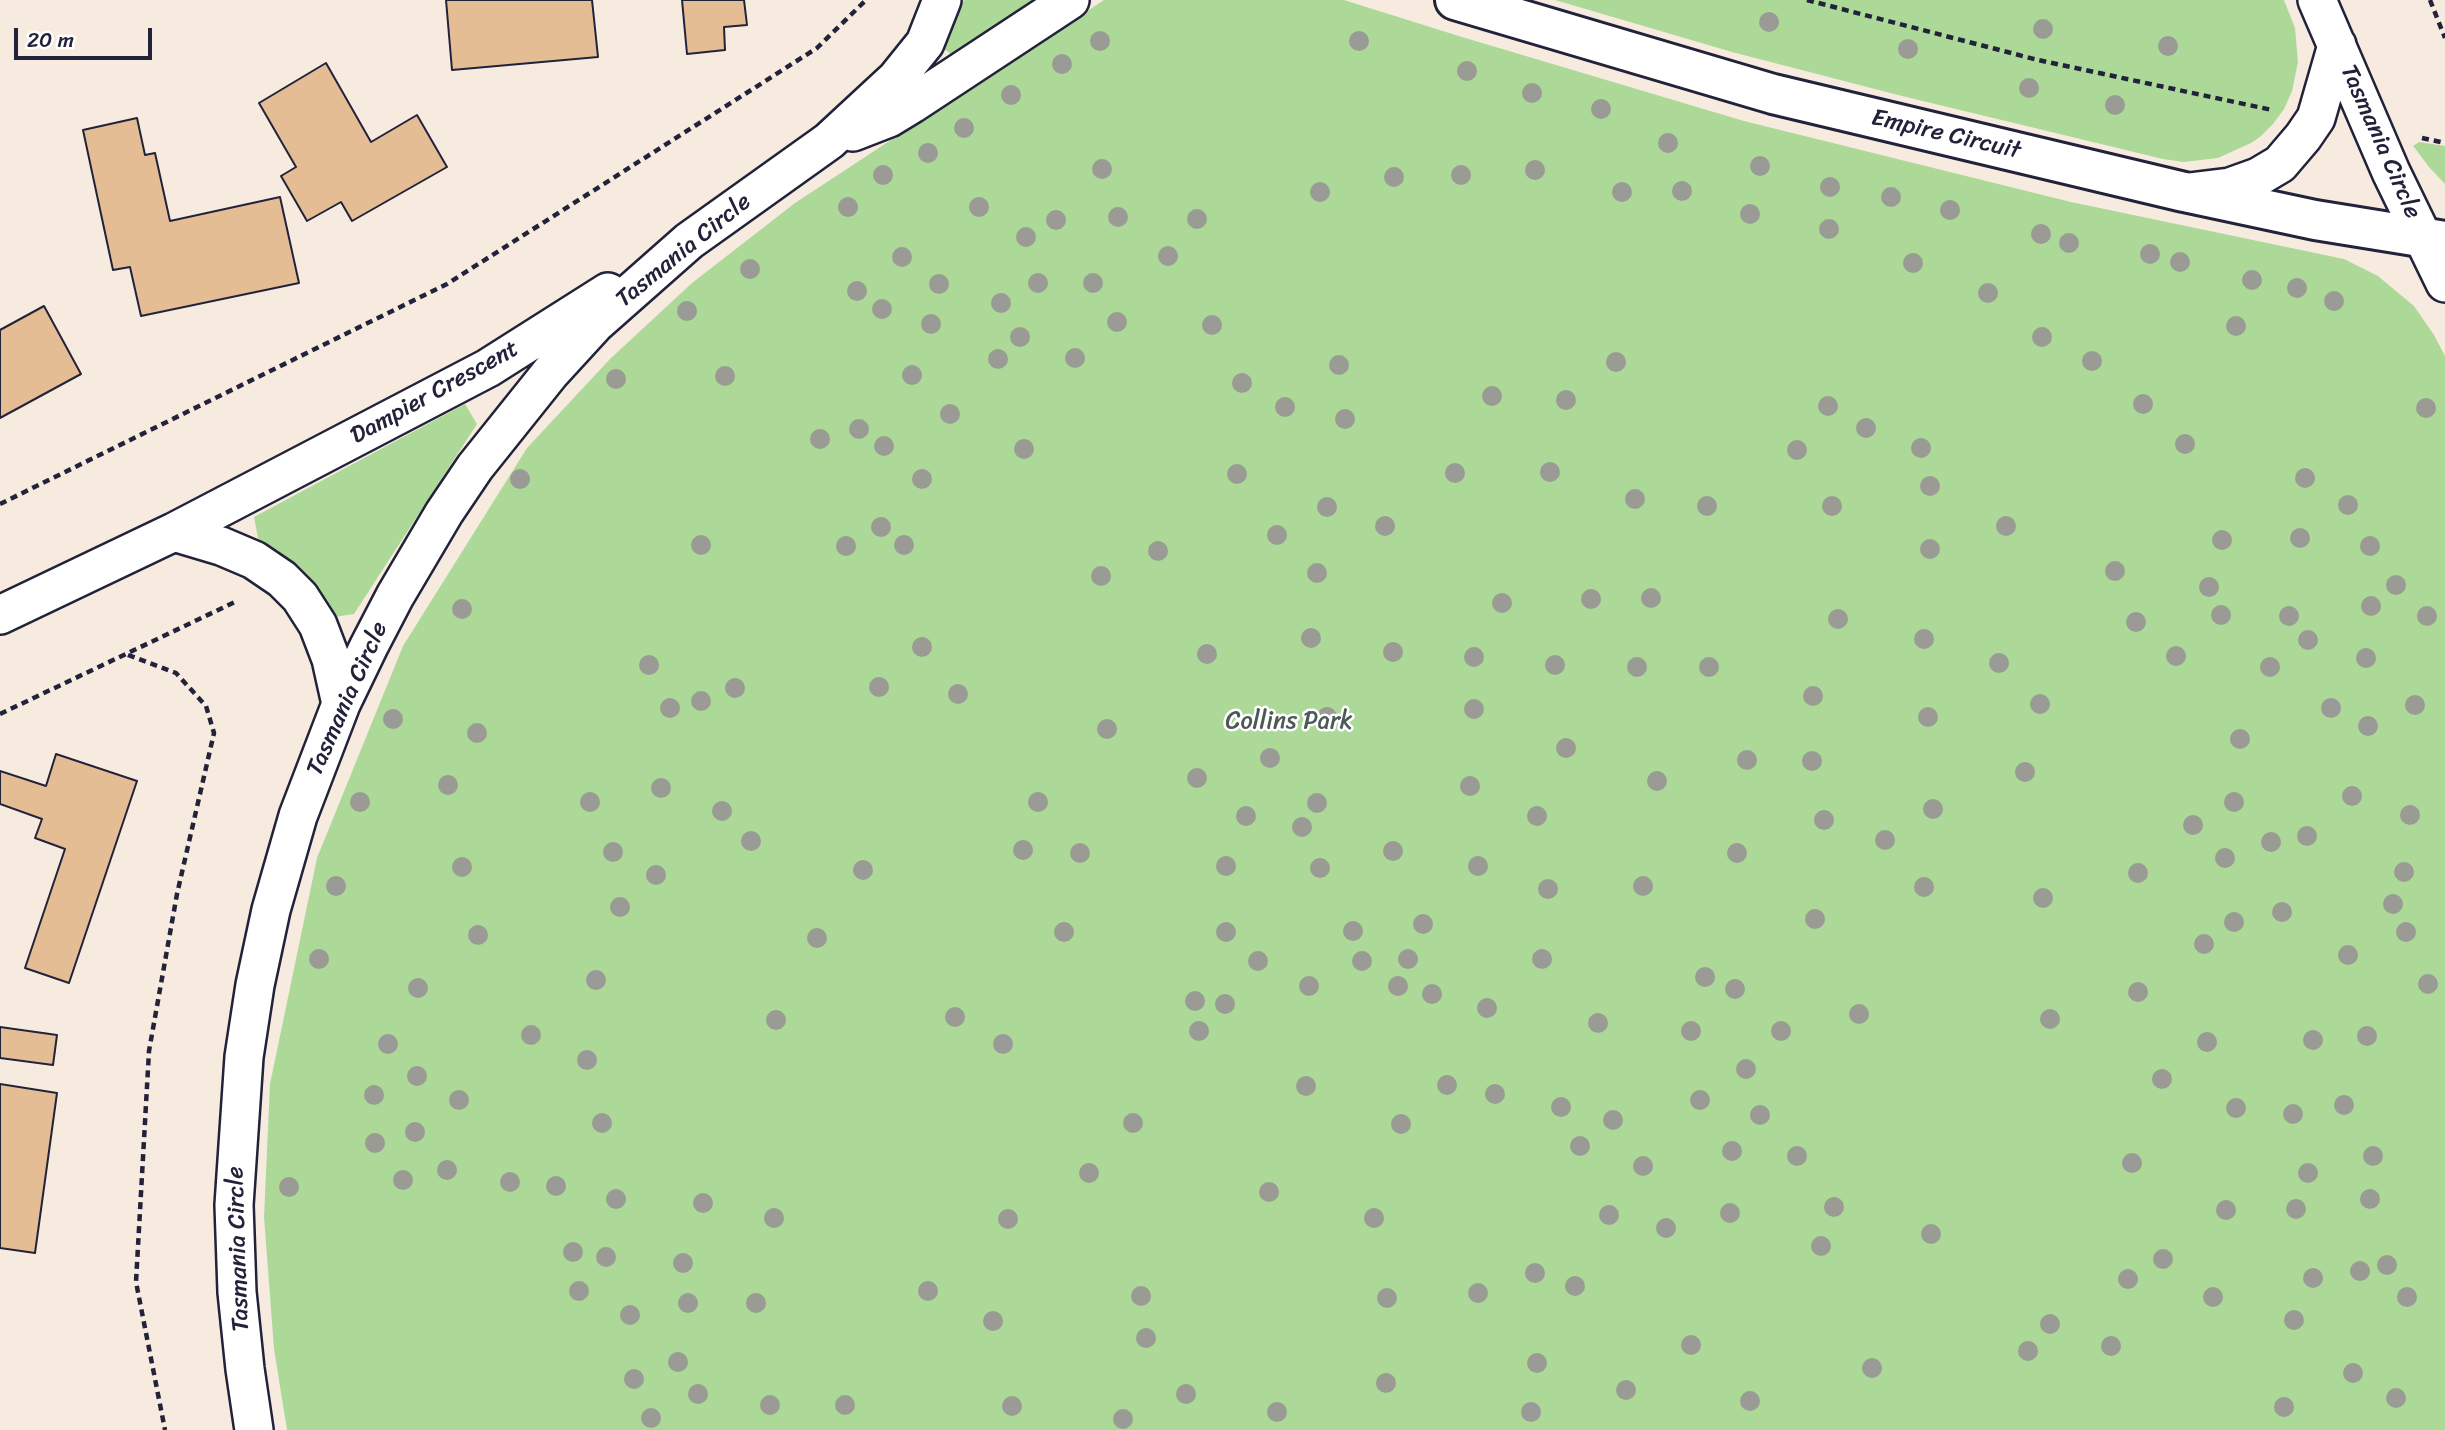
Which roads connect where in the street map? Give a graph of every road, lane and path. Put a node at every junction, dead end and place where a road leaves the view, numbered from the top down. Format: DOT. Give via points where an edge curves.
graph roads {
  1 [pos="866,0"];
  2 [pos="942,0"];
  3 [pos="1070,0"];
  4 [pos="1455,0"];
  5 [pos="1807,0"];
  6 [pos="2317,0"];
  7 [pos="2430,0"];
  8 [pos="2445,38"];
  9 [pos="2337,45"];
  10 [pos="2239,103"];
  11 [pos="2420,138"];
  12 [pos="829,141"];
  13 [pos="2445,143"];
  14 [pos="2184,192"];
  15 [pos="2434,240"];
  16 [pos="689,242"];
  17 [pos="2445,283"];
  18 [pos="0,504"];
  19 [pos="174,532"];
  20 [pos="282,579"];
  21 [pos="0,615"];
  22 [pos="128,654"];
  23 [pos="341,704"];
  24 [pos="0,714"];
  25 [pos="165,1430"];
  26 [pos="254,1430"];
  1 -- 18 [label="path" via="817,48 447,285"];
  2 -- 12 [label="street, Tasmania Circle" via="913,60"];
  3 -- 12 [label="street, Tasmania Circle" via="889,118"];
  4 -- 14 [label="street, Empire Circuit" via="1773,94"];
  5 -- 10 [label="path" via="2038,60"];
  6 -- 9 [label="street, Tasmania Circle"];
  7 -- 8 [label="path"];
  9 -- 14 [label="street" via="2316,118 2280,164 2230,187"];
  9 -- 15 [label="street, Tasmania Circle" via="2391,172"];
  11 -- 13 [label="path"];
  12 -- 16 [label="street, Tasmania Circle"];
  14 -- 15 [label="street, Empire Circuit"];
  15 -- 17 [label="street, Tasmania Circle"];
  16 -- 19 [label="street, Dampier Crescent" via="488,368"];
  16 -- 23 [label="street, Tasmania Circle" via="595,324 475,467 395,596"];
  19 -- 20 [label="street" via="254,560"];
  19 -- 21 [label="street, Dampier Crescent"];
  20 -- 22 [label="path"];
  20 -- 23 [label="street" via="318,625"];
  22 -- 24 [label="path"];
  22 -- 25 [label="path" via="176,673 206,706 214,733 177,894 149,1051 136,1282"];
  23 -- 26 [label="street, Tasmania Circle" via="298,816 275,897 244,1057 234,1206 237,1292"];
}
